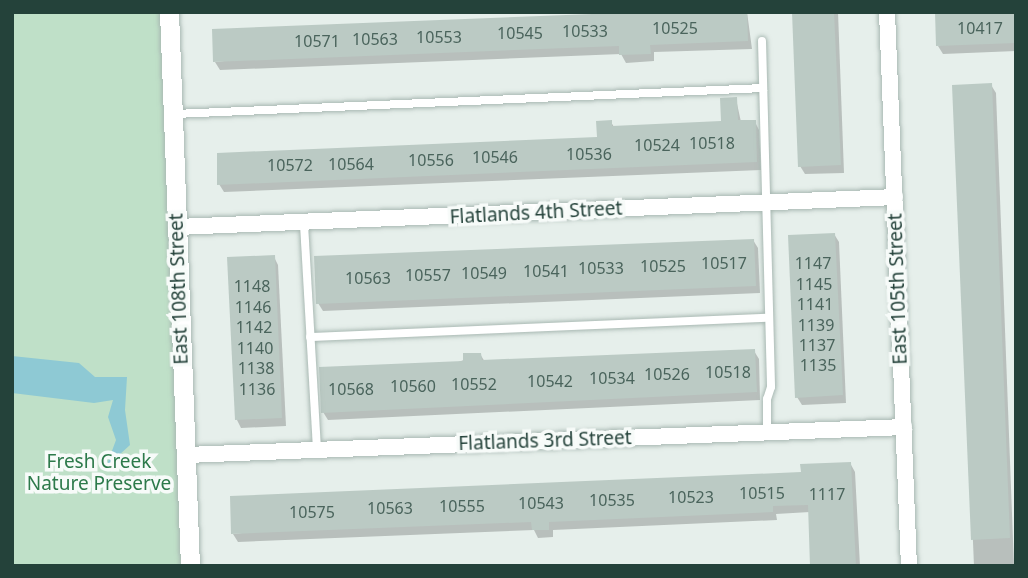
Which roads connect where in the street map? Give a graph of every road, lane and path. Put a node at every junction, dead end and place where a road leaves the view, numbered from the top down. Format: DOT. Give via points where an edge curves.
graph roads {
  1 [pos="169,12"];
  2 [pos="887,12"];
  3 [pos="762,41"];
  4 [pos="762,88"];
  5 [pos="173,114"];
  6 [pos="895,197"];
  7 [pos="765,202"];
  8 [pos="304,224"];
  9 [pos="177,227"];
  10 [pos="769,318"];
  11 [pos="310,337"];
  12 [pos="904,427"];
  13 [pos="767,433"];
  14 [pos="317,450"];
  15 [pos="186,455"];
  16 [pos="190,566"];
  17 [pos="909,566"];
  1 -- 5 [label="street, East 108th Street"];
  2 -- 6 [label="street, East 105th Street"];
  3 -- 4 [label="lane"];
  4 -- 5 [label="lane"];
  4 -- 7 [label="lane"];
  5 -- 9 [label="street, East 108th Street"];
  6 -- 7 [label="street, Flatlands 4th Street"];
  6 -- 12 [label="street, East 105th Street"];
  7 -- 8 [label="street, Flatlands 4th Street"];
  7 -- 10 [label="lane"];
  8 -- 9 [label="street, Flatlands 4th Street"];
  8 -- 11 [label="lane"];
  9 -- 15 [label="street, East 108th Street"];
  10 -- 11 [label="lane"];
  10 -- 13 [label="lane"];
  11 -- 14 [label="lane"];
  12 -- 13 [label="street, Flatlands 3rd Street"];
  12 -- 17 [label="street, East 105th Street"];
  13 -- 14 [label="street, Flatlands 3rd Street"];
  14 -- 15 [label="street, Flatlands 3rd Street"];
  15 -- 16 [label="street, East 108th Street"];
}
